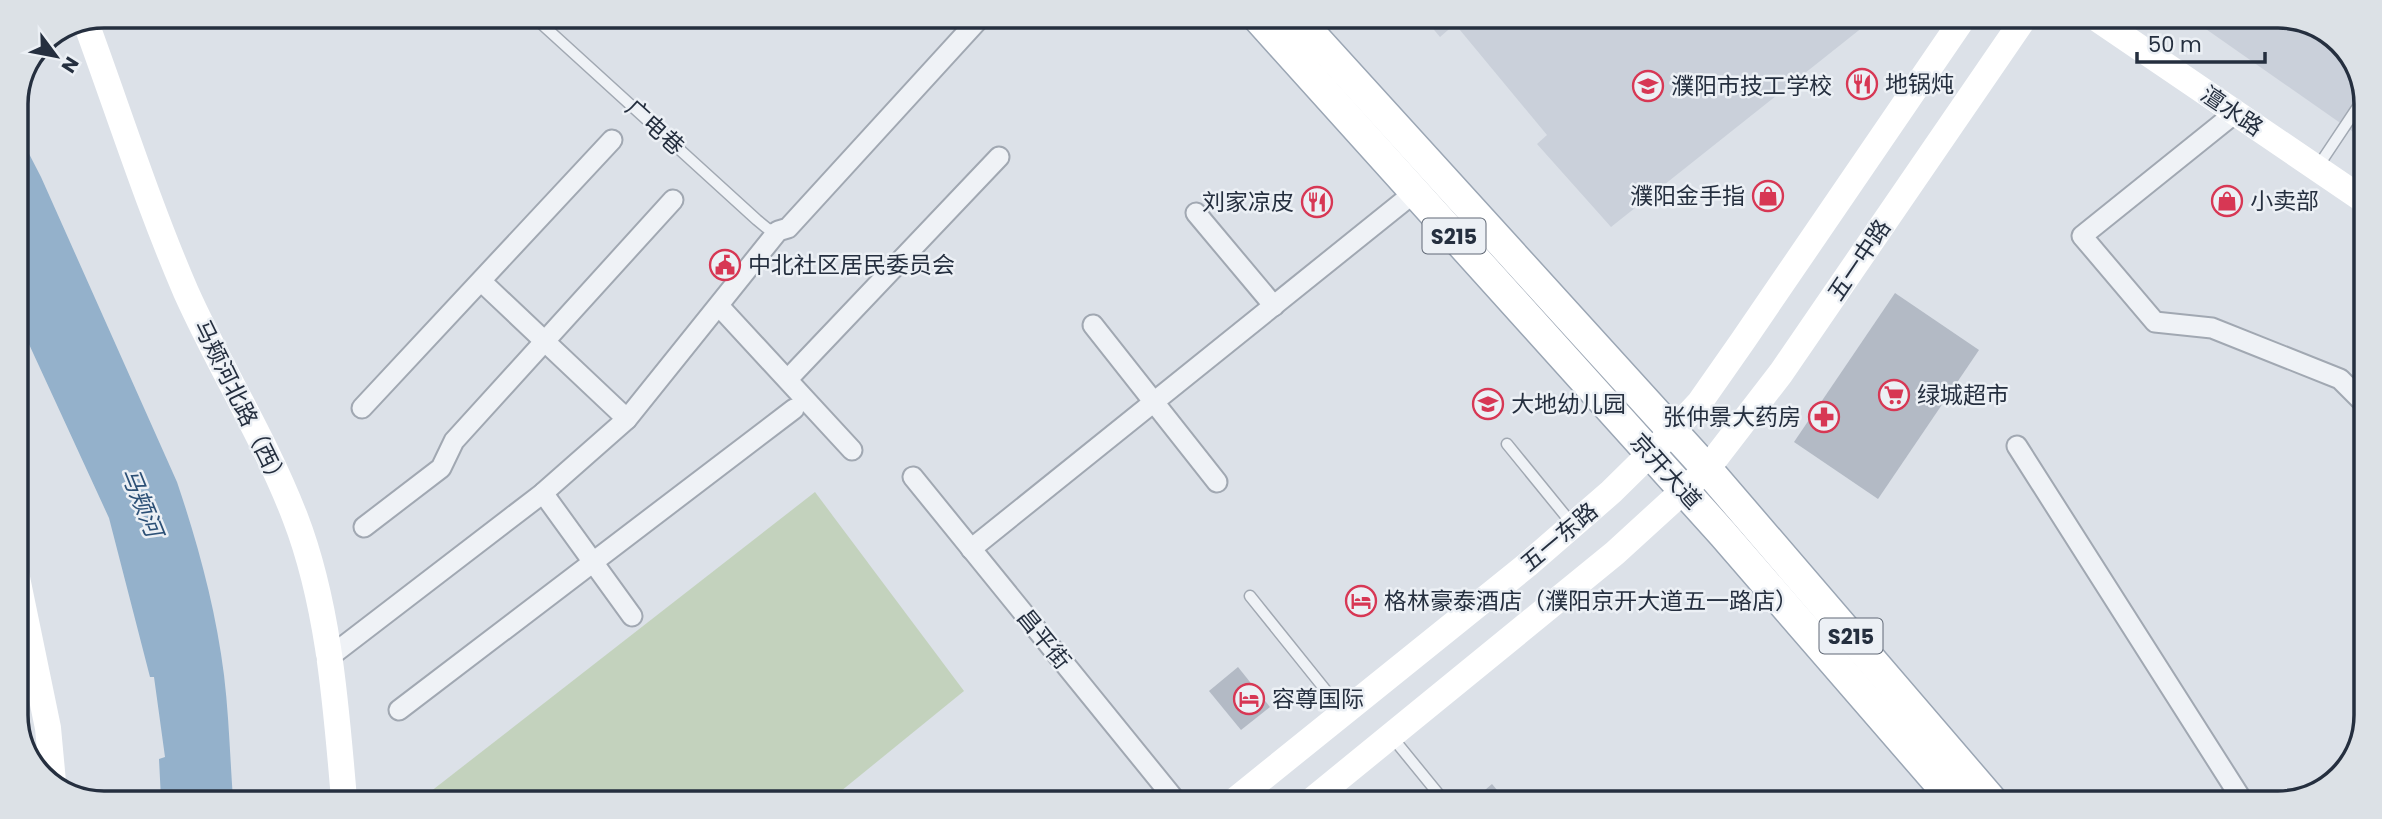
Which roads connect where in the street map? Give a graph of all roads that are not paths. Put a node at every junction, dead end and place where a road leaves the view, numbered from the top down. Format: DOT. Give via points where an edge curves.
graph roads {
  1 [pos="546,28"];
  2 [pos="971,28"];
  3 [pos="1267,28"];
  4 [pos="1306,28"];
  5 [pos="1957,28"];
  6 [pos="2018,28"];
  7 [pos="2111,28"];
  8 [pos="88,29"];
  9 [pos="2354,112"];
  10 [pos="2235,113"];
  11 [pos="612,140"];
  12 [pos="999,157"];
  13 [pos="2317,168"];
  14 [pos="1415,192"];
  15 [pos="2354,193"];
  16 [pos="673,201"];
  17 [pos="1196,213"];
  18 [pos="778,231"];
  19 [pos="482,282"];
  20 [pos="719,306"];
  21 [pos="1273,306"];
  22 [pos="1093,325"];
  23 [pos="544,342"];
  24 [pos="788,379"];
  25 [pos="2354,392"];
  26 [pos="1154,402"];
  27 [pos="362,408"];
  28 [pos="794,409"];
  29 [pos="627,419"];
  30 [pos="1672,432"];
  31 [pos="1507,444"];
  32 [pos="2017,446"];
  33 [pos="852,450"];
  34 [pos="1650,454"];
  35 [pos="1707,469"];
  36 [pos="913,477"];
  37 [pos="1217,482"];
  38 [pos="1684,492"];
  39 [pos="542,493"];
  40 [pos="1574,526"];
  41 [pos="364,527"];
  42 [pos="971,549"];
  43 [pos="593,563"];
  44 [pos="1250,596"];
  45 [pos="632,616"];
  46 [pos="28,627"];
  47 [pos="328,658"];
  48 [pos="35,659"];
  49 [pos="28,666"];
  50 [pos="398,710"];
  51 [pos="1344,713"];
  52 [pos="1391,736"];
  53 [pos="52,770"];
  54 [pos="343,791"];
  55 [pos="1168,791"];
  56 [pos="1246,791"];
  57 [pos="1323,791"];
  58 [pos="1436,791"];
  59 [pos="1946,791"];
  60 [pos="1984,791"];
  61 [pos="2236,791"];
  1 -- 18 [label="lane, 广电巷" via="757,220"];
  2 -- 18 [label="street" via="788,228"];
  3 -- 14 [label="main road, 京开大道 / S215"];
  4 -- 30 [label="main road, 京开大道 / S215"];
  5 -- 30 [label="street" via="1700,402"];
  6 -- 35 [label="street, 五一中路" via="1781,373"];
  7 -- 10 [label="street, 澶水路"];
  8 -- 47 [label="street, 马颊河北路（西）" via="152,212 295,518"];
  9 -- 13 [label="lane"];
  10 -- 13 [label="street, 澶水路"];
  10 -- 25 [label="street" via="2082,236 2155,322 2212,328 2340,379"];
  11 -- 19 [label="street"];
  12 -- 24 [label="street"];
  13 -- 15 [label="street, 澶水路"];
  14 -- 21 [label="street"];
  14 -- 34 [label="main road, 京开大道 / S215"];
  16 -- 23 [label="street"];
  17 -- 21 [label="street"];
  18 -- 20 [label="street"];
  19 -- 23 [label="street"];
  19 -- 27 [label="street"];
  20 -- 24 [label="street"];
  20 -- 29 [label="street"];
  21 -- 26 [label="street"];
  22 -- 26 [label="street"];
  23 -- 29 [label="street"];
  23 -- 41 [label="street" via="454,441 441,468"];
  24 -- 33 [label="street"];
  26 -- 37 [label="street"];
  26 -- 42 [label="street"];
  28 -- 43 [label="street"];
  29 -- 39 [label="street"];
  30 -- 34 [label="street"];
  30 -- 35 [label="main road, 京开大道 / S215"];
  31 -- 40 [label="lane"];
  32 -- 61 [label="street"];
  34 -- 38 [label="main road, 京开大道 / S215"];
  34 -- 40 [label="street, 五一东路"];
  35 -- 38 [label="street, 五一中路"];
  35 -- 60 [label="main road, 京开大道 / S215"];
  36 -- 42 [label="street, 昌平街"];
  38 -- 52 [label="street"];
  38 -- 59 [label="main road, 京开大道 / S215"];
  39 -- 43 [label="street"];
  39 -- 47 [label="street"];
  40 -- 51 [label="street, 五一东路"];
  42 -- 55 [label="street, 昌平街"];
  43 -- 45 [label="street"];
  43 -- 50 [label="street"];
  44 -- 51 [label="lane"];
  46 -- 48 [label="street"];
  47 -- 54 [label="street, 马颊河北路（西）"];
  48 -- 49 [label="lane"];
  48 -- 53 [label="street"];
  51 -- 56 [label="street, 五一东路"];
  52 -- 57 [label="street"];
  52 -- 58 [label="lane"];
}
